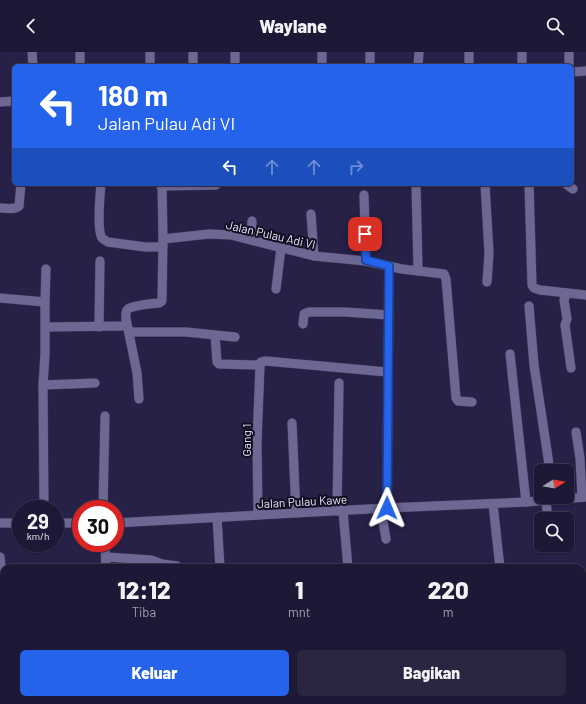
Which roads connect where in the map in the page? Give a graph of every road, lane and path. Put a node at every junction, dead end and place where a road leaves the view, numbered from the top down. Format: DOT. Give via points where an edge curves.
graph roads {
  1 [pos="32,52"];
  2 [pos="80,52"];
  3 [pos="150,52"];
  4 [pos="193,52"];
  5 [pos="235,52"];
  6 [pos="322,52"];
  7 [pos="370,52"];
  8 [pos="419,52"];
  9 [pos="469,52"];
  10 [pos="522,52"];
  11 [pos="569,52"];
  12 [pos="33,64"];
  13 [pos="80,64"];
  14 [pos="150,64"];
  15 [pos="193,64"];
  16 [pos="235,64"];
  17 [pos="322,64"];
  18 [pos="370,64"];
  19 [pos="418,64"];
  20 [pos="469,64"];
  21 [pos="522,64"];
  22 [pos="569,64"];
  23 [pos="586,71"];
  24 [pos="574,72"];
  25 [pos="12,101"];
  26 [pos="0,102"];
  27 [pos="21,186"];
  28 [pos="101,186"];
  29 [pos="161,186"];
  30 [pos="416,186"];
  31 [pos="485,186"];
  32 [pos="529,186"];
  33 [pos="364,195"];
  34 [pos="0,208"];
  35 [pos="311,214"];
  36 [pos="252,221"];
  37 [pos="251,240"];
  38 [pos="163,243"];
  39 [pos="280,248"];
  40 [pos="314,256"];
  41 [pos="366,260"];
  42 [pos="100,261"];
  43 [pos="389,266"];
  44 [pos="46,270"];
  45 [pos="418,271"];
  46 [pos="488,282"];
  47 [pos="276,289"];
  48 [pos="567,293"];
  49 [pos="586,296"];
  50 [pos="0,298"];
  51 [pos="45,302"];
  52 [pos="529,306"];
  53 [pos="389,315"];
  54 [pos="304,324"];
  55 [pos="46,327"];
  56 [pos="99,327"];
  57 [pos="128,329"];
  58 [pos="215,335"];
  59 [pos="235,337"];
  60 [pos="510,354"];
  61 [pos="260,365"];
  62 [pos="571,368"];
  63 [pos="388,372"];
  64 [pos="95,383"];
  65 [pos="340,384"];
  66 [pos="43,385"];
  67 [pos="139,399"];
  68 [pos="472,402"];
  69 [pos="105,416"];
  70 [pos="292,423"];
  71 [pos="576,432"];
  72 [pos="549,464"];
  73 [pos="44,500"];
  74 [pos="103,500"];
  75 [pos="574,500"];
  76 [pos="585,500"];
  77 [pos="534,501"];
  78 [pos="526,502"];
  79 [pos="493,504"];
  80 [pos="384,508"];
  81 [pos="340,511"];
  82 [pos="296,513"];
  83 [pos="258,515"];
  84 [pos="217,518"];
  85 [pos="0,522"];
  86 [pos="12,522"];
  87 [pos="124,523"];
  88 [pos="386,539"];
  89 [pos="106,552"];
  90 [pos="106,557"];
  91 [pos="106,564"];
  92 [pos="162,564"];
  93 [pos="220,564"];
  94 [pos="347,564"];
  95 [pos="500,564"];
  1 -- 12 [label="street"];
  2 -- 13 [label="street"];
  3 -- 14 [label="street"];
  4 -- 15 [label="street"];
  5 -- 16 [label="street"];
  6 -- 17 [label="street"];
  7 -- 18 [label="street"];
  8 -- 19 [label="street"];
  9 -- 20 [label="street"];
  10 -- 21 [label="street"];
  11 -- 22 [label="street"];
  23 -- 24 [label="street"];
  25 -- 26 [label="street"];
  27 -- 34 [label="street" via="19,206"];
  28 -- 38 [label="street, Jalan Pulau Adi VI" via="101,237 108,242 137,246"];
  29 -- 38 [label="street"];
  30 -- 45 [label="street"];
  31 -- 46 [label="street"];
  32 -- 48 [label="street" via="532,285 540,290"];
  33 -- 41 [label="street"];
  35 -- 40 [label="street"];
  36 -- 37 [label="street"];
  37 -- 38 [label="street, Jalan Pulau Adi VI" via="215,234"];
  37 -- 39 [label="street, Jalan Pulau Adi VI"];
  38 -- 57 [label="street" via="162,301 128,309"];
  39 -- 40 [label="street, Jalan Pulau Adi VI"];
  39 -- 47 [label="street"];
  40 -- 41 [label="street, Jalan Pulau Adi VI"];
  41 -- 43 [label="street, Jalan Pulau Adi VI"];
  42 -- 56 [label="street"];
  43 -- 45 [label="street, Jalan Pulau Adi VI"];
  43 -- 53 [label="street"];
  44 -- 51 [label="street"];
  45 -- 68 [label="street, Jalan Pulau Adi VI" via="441,273 446,277 456,398 458,401"];
  48 -- 49 [label="street"];
  48 -- 62 [label="street" via="564,300 567,319 565,325"];
  50 -- 51 [label="street"];
  51 -- 55 [label="street"];
  52 -- 72 [label="street" via="534,365"];
  53 -- 54 [label="street" via="308,312 304,314"];
  53 -- 63 [label="street"];
  55 -- 56 [label="street"];
  55 -- 66 [label="street"];
  56 -- 57 [label="street"];
  57 -- 58 [label="street"];
  57 -- 67 [label="street" via="137,373"];
  58 -- 59 [label="street"];
  58 -- 61 [label="street" via="216,357 219,364"];
  60 -- 78 [label="street"];
  61 -- 63 [label="street" via="266,361"];
  61 -- 83 [label="street, Gang 1"];
  63 -- 80 [label="street" via="389,426"];
  64 -- 66 [label="street"];
  65 -- 81 [label="street"];
  66 -- 73 [label="street"];
  69 -- 74 [label="street"];
  70 -- 82 [label="street"];
  71 -- 76 [label="street"];
  75 -- 76 [label="street, Jalan Pulau Kawe"];
  77 -- 78 [label="street, Jalan Pulau Kawe"];
  78 -- 79 [label="street, Jalan Pulau Kawe"];
  79 -- 80 [label="street, Jalan Pulau Kawe"];
  79 -- 95 [label="street"];
  80 -- 81 [label="street, Jalan Pulau Kawe"];
  80 -- 88 [label="street"];
  81 -- 82 [label="street, Jalan Pulau Kawe"];
  81 -- 94 [label="street"];
  82 -- 83 [label="street, Jalan Pulau Kawe"];
  83 -- 84 [label="street, Jalan Pulau Kawe"];
  84 -- 87 [label="street, Jalan Pulau Kawe"];
  84 -- 93 [label="street"];
  85 -- 86 [label="street"];
  89 -- 90 [label="street"];
  90 -- 91 [label="street"];
  90 -- 92 [label="street" via="151,560"];
}
